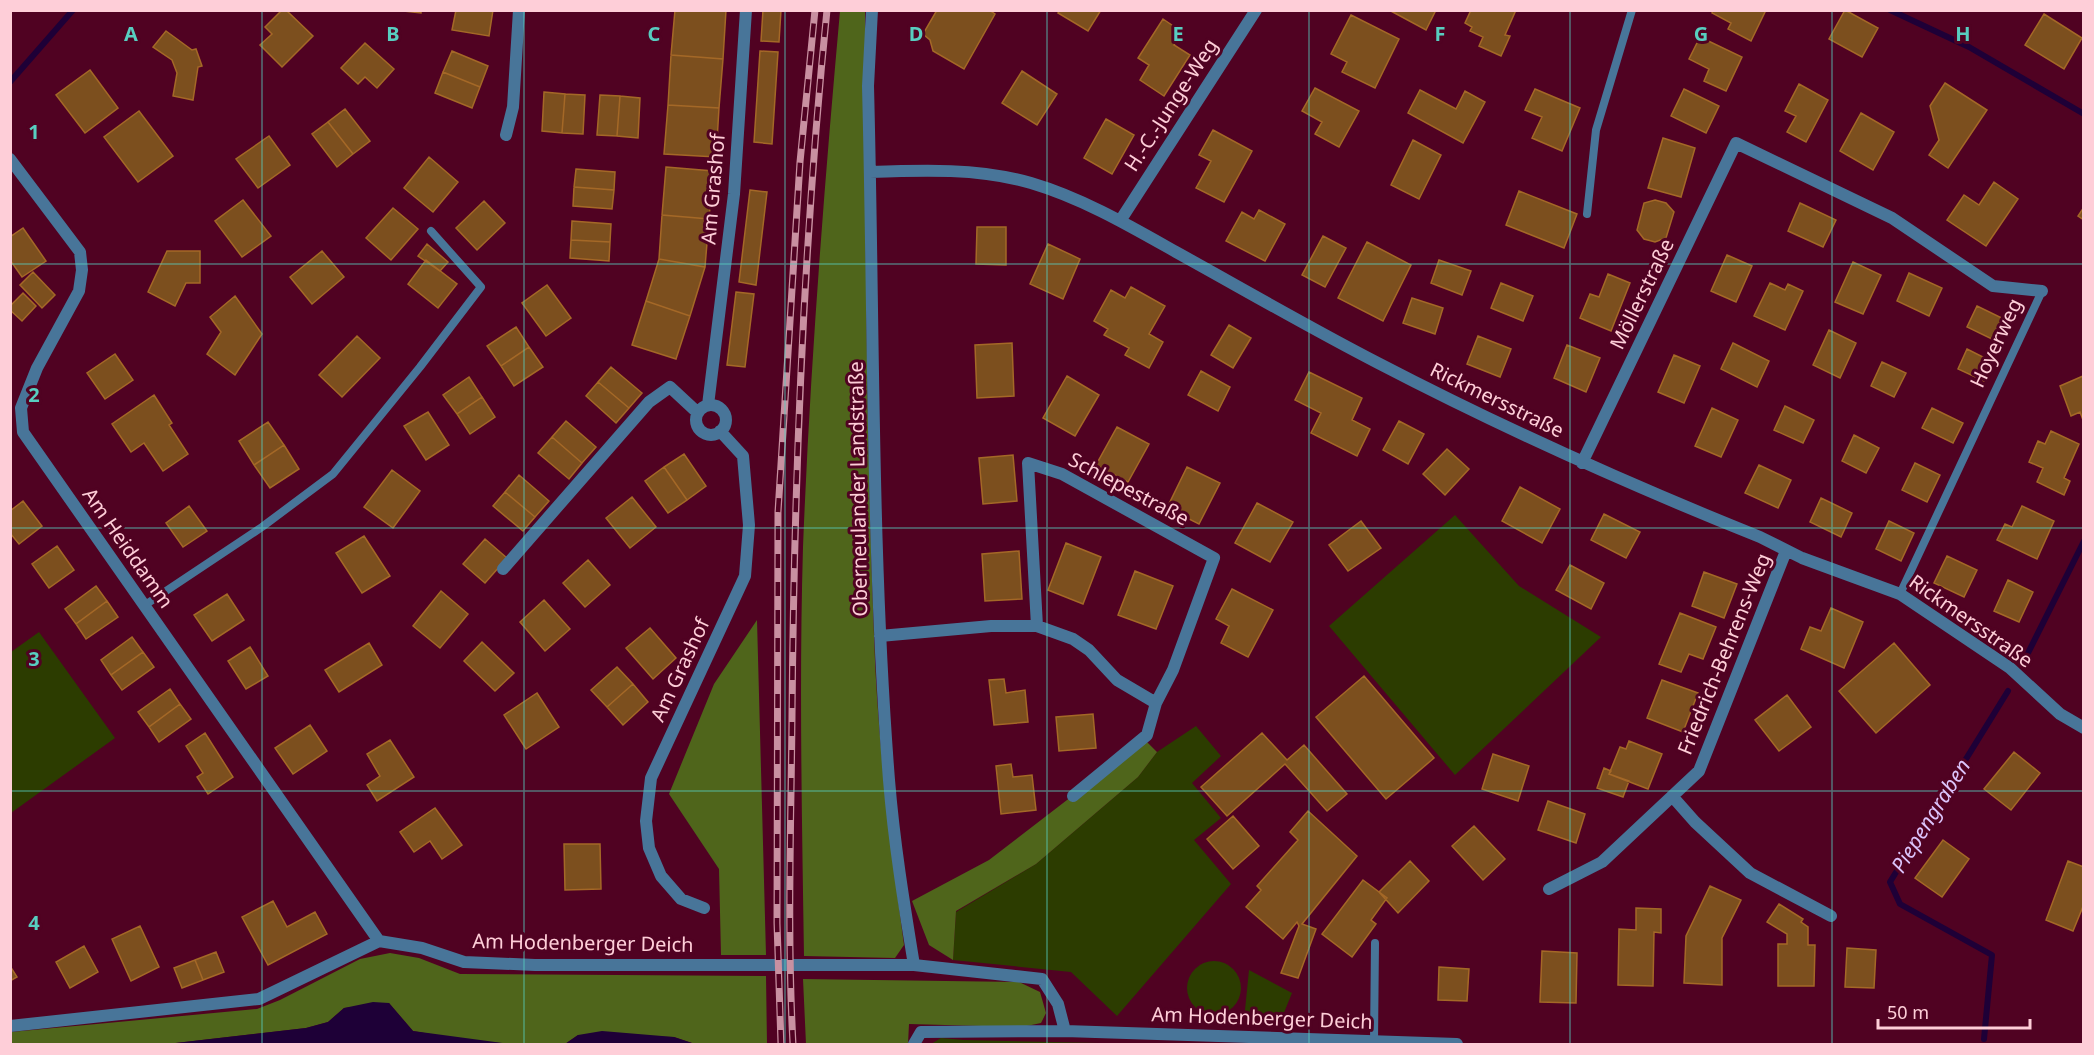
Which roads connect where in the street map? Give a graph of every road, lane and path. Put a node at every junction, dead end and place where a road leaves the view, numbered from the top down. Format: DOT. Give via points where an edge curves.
graph roads {
  1 [pos="519,10"];
  2 [pos="746,10"];
  3 [pos="872,10"];
  4 [pos="1256,10"];
  5 [pos="1632,10"];
  6 [pos="506,135"];
  7 [pos="1736,142"];
  8 [pos="10,159"];
  9 [pos="870,172"];
  10 [pos="1587,214"];
  11 [pos="1120,221"];
  12 [pos="431,231"];
  13 [pos="2042,291"];
  14 [pos="703,409"];
  15 [pos="720,432"];
  16 [pos="1582,463"];
  17 [pos="1786,551"];
  18 [pos="502,569"];
  19 [pos="1900,594"];
  20 [pos="145,604"];
  21 [pos="1037,626"];
  22 [pos="880,636"];
  23 [pos="1156,703"];
  24 [pos="2084,728"];
  25 [pos="1073,796"];
  26 [pos="1672,796"];
  27 [pos="1549,889"];
  28 [pos="704,908"];
  29 [pos="1831,916"];
  30 [pos="380,941"];
  31 [pos="1375,943"];
  32 [pos="914,965"];
  33 [pos="10,1026"];
  34 [pos="1065,1031"];
  35 [pos="1374,1042"];
  36 [pos="914,1044"];
  37 [pos="1457,1044"];
  1 -- 6 [label="street" via="513,107"];
  2 -- 14 [label="street, Am Grashof" via="734,194"];
  3 -- 9 [label="street, Oberneulander Landstraße" via="868,86"];
  4 -- 11 [label="street, H.-C.-Junge-Weg"];
  5 -- 10 [label="lane" via="1596,130"];
  7 -- 13 [label="street, Hoyerweg" via="1892,218 1993,286"];
  7 -- 16 [label="street, Möllerstraße"];
  8 -- 20 [label="street, Am Heiddamm" via="80,252 82,270 79,291 37,368 21,408 23,432"];
  9 -- 11 [label="street, Rickmersstraße" via="928,170 1019,181 1060,193"];
  9 -- 22 [label="street, Oberneulander Landstraße"];
  11 -- 16 [label="street, Rickmersstraße" via="1369,358"];
  12 -- 20 [label="lane" via="481,286 420,367 333,474"];
  13 -- 19 [label="lane, Hoyerweg"];
  14 -- 15 [label="street, Am Grashof" via="698,426 701,431"];
  14 -- 15 [label="street, Am Grashof" via="714,405 724,413"];
  14 -- 18 [label="street, Am Grashof" via="670,387 650,402"];
  15 -- 28 [label="street, Am Grashof" via="743,456 749,525 745,576 651,778 646,821 649,848 661,876 681,899"];
  16 -- 17 [label="street, Rickmersstraße"];
  17 -- 19 [label="street, Rickmersstraße"];
  17 -- 26 [label="street, Friedrich-Behrens-Weg" via="1699,771"];
  19 -- 24 [label="street, Rickmersstraße" via="2010,668 2060,714"];
  20 -- 30 [label="street, Am Heiddamm"];
  21 -- 22 [label="street"];
  21 -- 23 [label="street" via="1073,639 1117,680"];
  21 -- 23 [label="street, Schlepestraße" via="1029,463 1062,474 1214,558 1173,670"];
  22 -- 32 [label="street, Oberneulander Landstraße" via="889,782"];
  23 -- 25 [label="street, Schlepestraße" via="1147,735"];
  26 -- 27 [label="street, Friedrich-Behrens-Weg" via="1602,862"];
  26 -- 29 [label="street" via="1750,873"];
  30 -- 32 [label="street, Am Hodenberger Deich" via="422,948 464,962 535,966"];
  30 -- 33 [label="street" via="259,999"];
  31 -- 35 [label="lane"];
  32 -- 34 [label="street, Am Hodenberger Deich" via="1042,980 1058,1004"];
  34 -- 35 [label="street, Am Hodenberger Deich"];
  34 -- 36 [label="street, Am Hodenberger Deich" via="921,1032"];
  35 -- 37 [label="street, Am Hodenberger Deich"];
}
